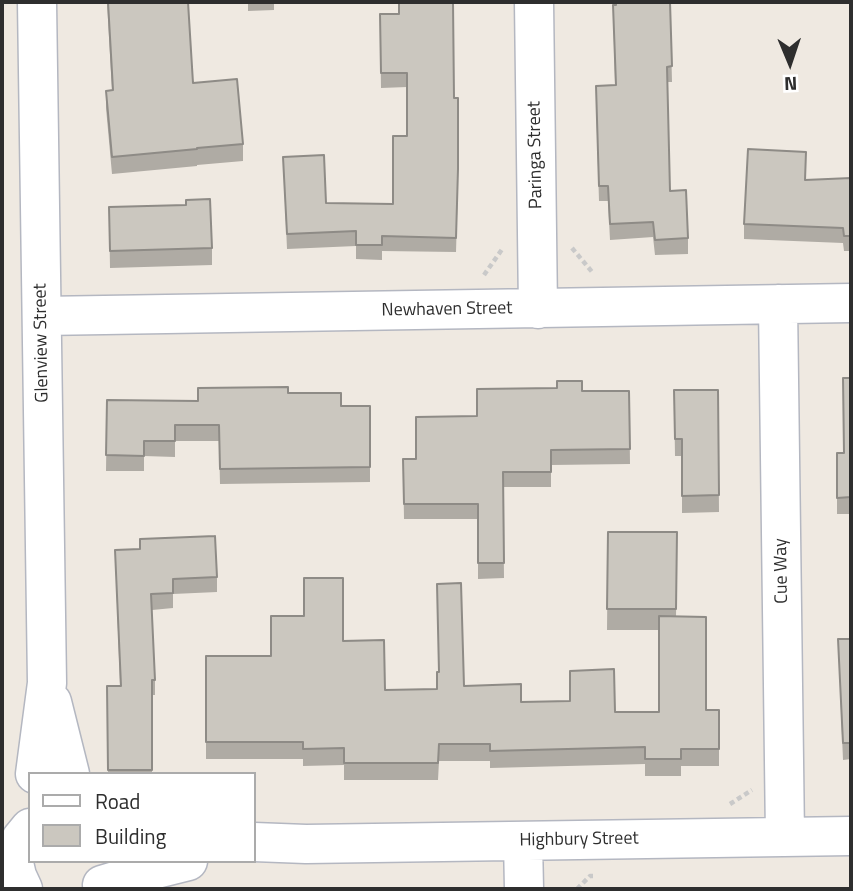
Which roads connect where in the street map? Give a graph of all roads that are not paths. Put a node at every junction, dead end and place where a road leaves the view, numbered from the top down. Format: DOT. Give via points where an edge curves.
graph roads {
  1 [pos="37,2"];
  2 [pos="534,2"];
  3 [pos="851,303"];
  4 [pos="778,304"];
  5 [pos="538,309"];
  6 [pos="42,316"];
  7 [pos="47,683"];
  8 [pos="35,772"];
  9 [pos="69,772"];
  10 [pos="851,836"];
  11 [pos="785,837"];
  12 [pos="18,839"];
  13 [pos="523,841"];
  14 [pos="256,842"];
  15 [pos="306,844"];
  16 [pos="256,850"];
  17 [pos="180,863"];
  18 [pos="103,878"];
  19 [pos="23,889"];
  20 [pos="524,889"];
  1 -- 6 [label="street, Glenview Street"];
  2 -- 5 [label="street, Paringa Street"];
  3 -- 4 [label="street, Newhaven Street"];
  4 -- 5 [label="street, Newhaven Street"];
  4 -- 11 [label="street, Cue Way"];
  5 -- 6 [label="street, Newhaven Street"];
  6 -- 7 [label="street, Glenview Street"];
  7 -- 8 [label="street, Glenview Street"];
  7 -- 9 [label="street, Glenview Street"];
  10 -- 11 [label="street, Highbury Street"];
  11 -- 13 [label="street, Highbury Street"];
  12 -- 19 [label="street" via="15,863"];
  13 -- 15 [label="street, Highbury Street"];
  13 -- 20 [label="street"];
  14 -- 15 [label="street, Highbury Street"];
  15 -- 16 [label="street, Highbury Street"];
  17 -- 18 [label="street"];
}
